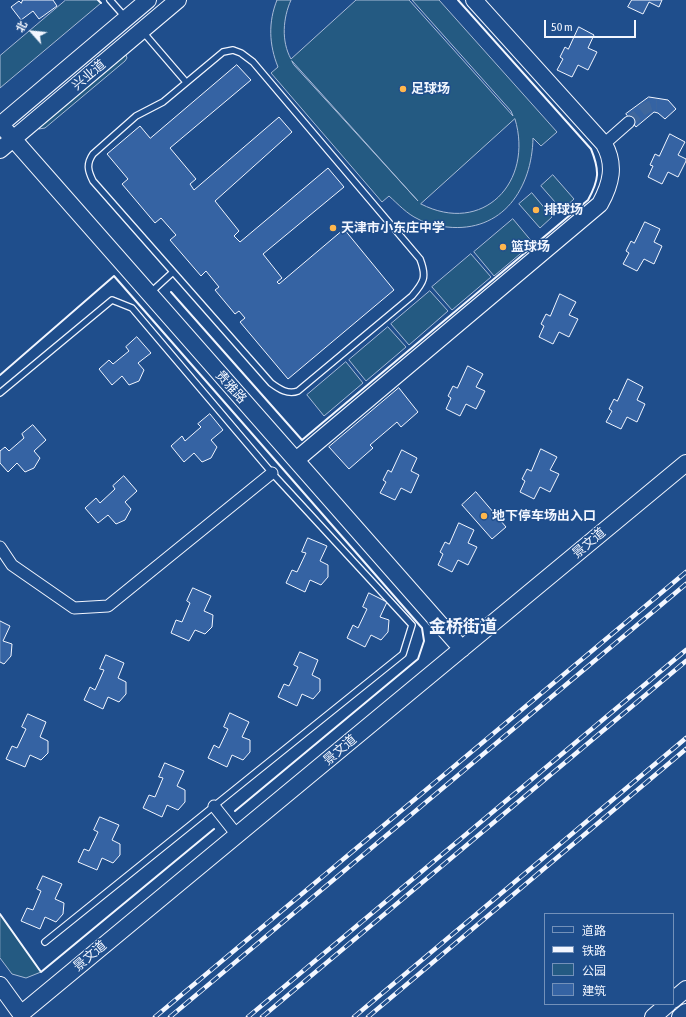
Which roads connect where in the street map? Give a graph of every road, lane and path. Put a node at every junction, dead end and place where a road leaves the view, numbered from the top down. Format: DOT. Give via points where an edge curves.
graph roads {
  1 [pos="110,0"];
  2 [pos="148,0"];
  3 [pos="178,0"];
  4 [pos="474,0"];
  5 [pos="126,19"];
  6 [pos="142,30"];
  7 [pos="186,82"];
  8 [pos="629,122"];
  9 [pos="0,125"];
  10 [pos="604,144"];
  11 [pos="6,145"];
  12 [pos="173,272"];
  13 [pos="148,294"];
  14 [pos="0,393"];
  15 [pos="296,460"];
  16 [pos="686,463"];
  17 [pos="272,473"];
  18 [pos="0,547"];
  19 [pos="462,649"];
  20 [pos="214,806"];
  21 [pos="237,835"];
  22 [pos="45,942"];
  23 [pos="0,985"];
  24 [pos="686,989"];
  25 [pos="674,999"];
  26 [pos="667,1005"];
  27 [pos="686,1012"];
  28 [pos="653,1017"];
  29 [pos="680,1017"];
  1 -- 5 [label="lane"];
  2 -- 5 [label="street, 兴业道"];
  3 -- 6 [label="street, 兴业道"];
  4 -- 10 [label="street"];
  5 -- 9 [label="street, 兴业道"];
  6 -- 7 [label="lane"];
  6 -- 11 [label="street, 兴业道"];
  7 -- 12 [label="lane" via="163,102 136,116 93,154 88,168 93,181"];
  7 -- 12 [label="lane" via="223,52 233,50 253,62 420,259 424,278 412,296 293,393 271,383"];
  8 -- 10 [label="street"];
  9 -- 11 [label="street, 贵雅路"];
  10 -- 15 [label="street" via="610,157 611,178 600,204"];
  11 -- 13 [label="street, 贵雅路"];
  12 -- 13 [label="lane"];
  13 -- 15 [label="street, 贵雅路"];
  14 -- 17 [label="lane" via="112,300 132,308"];
  15 -- 19 [label="street, 贵雅路"];
  16 -- 19 [label="street, 景文道"];
  17 -- 18 [label="street" via="108,606 74,608 12,565"];
  17 -- 20 [label="lane" via="412,625 404,654"];
  19 -- 21 [label="street, 景文道"];
  20 -- 21 [label="street"];
  20 -- 22 [label="lane"];
  21 -- 23 [label="street, 景文道" via="21,1014"];
  24 -- 25 [label="street"];
  26 -- 28 [label="street"];
  27 -- 29 [label="street"];
}
